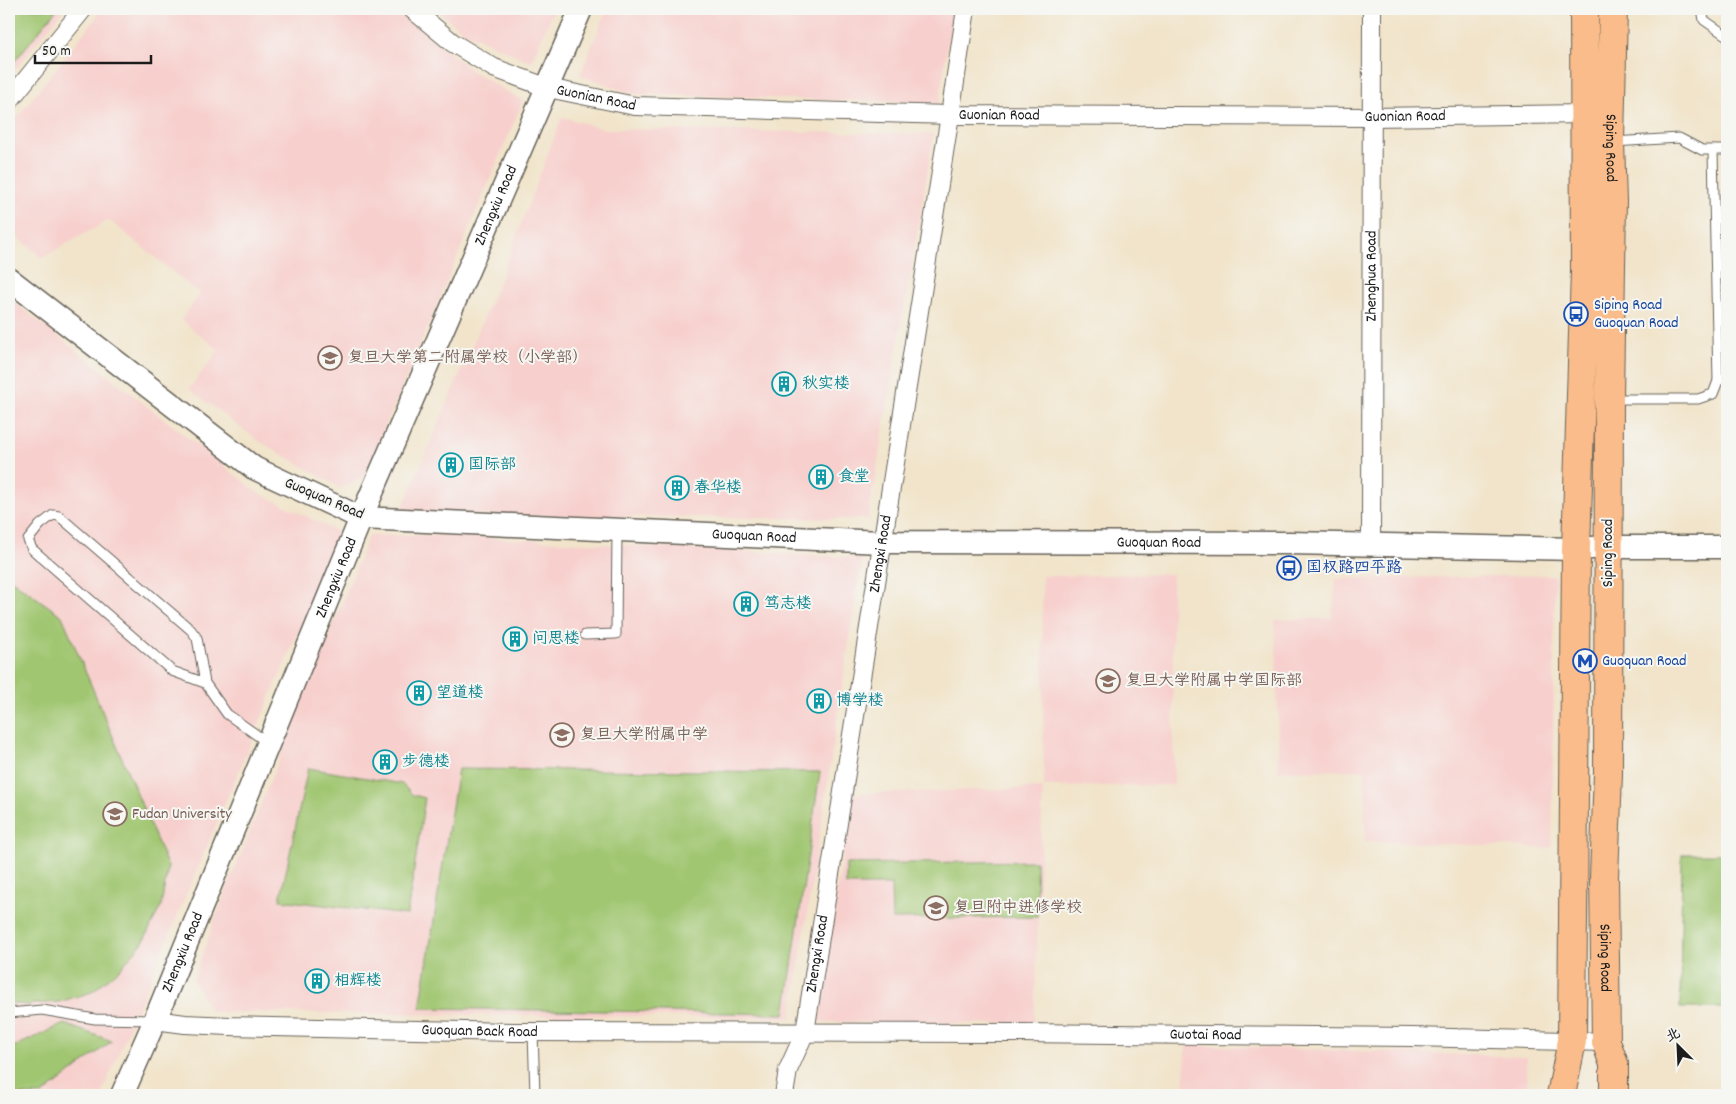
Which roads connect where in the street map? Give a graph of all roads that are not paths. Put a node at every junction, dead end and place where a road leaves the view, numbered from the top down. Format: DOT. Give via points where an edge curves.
graph roads {
  1 [pos="83,9"];
  2 [pos="412,9"];
  3 [pos="581,9"];
  4 [pos="966,9"];
  5 [pos="1372,9"];
  6 [pos="1584,9"];
  7 [pos="1613,9"];
  8 [pos="1702,9"];
  9 [pos="1727,36"];
  10 [pos="548,88"];
  11 [pos="9,101"];
  12 [pos="1611,110"];
  13 [pos="1584,114"];
  14 [pos="950,115"];
  15 [pos="1371,117"];
  16 [pos="1610,142"];
  17 [pos="1713,150"];
  18 [pos="1727,150"];
  19 [pos="9,279"];
  20 [pos="1727,316"];
  21 [pos="1717,317"];
  22 [pos="1723,379"];
  23 [pos="1609,399"];
  24 [pos="361,518"];
  25 [pos="617,530"];
  26 [pos="882,542"];
  27 [pos="1371,544"];
  28 [pos="1727,546"];
  29 [pos="1608,547"];
  30 [pos="1576,549"];
  31 [pos="584,635"];
  32 [pos="205,683"];
  33 [pos="268,744"];
  34 [pos="9,1014"];
  35 [pos="155,1020"];
  36 [pos="533,1032"];
  37 [pos="805,1032"];
  38 [pos="1572,1041"];
  39 [pos="1606,1042"];
  40 [pos="122,1095"];
  41 [pos="534,1095"];
  42 [pos="784,1095"];
  43 [pos="1561,1095"];
  44 [pos="1579,1095"];
  45 [pos="1600,1095"];
  46 [pos="1614,1095"];
  1 -- 11 [label="street"];
  2 -- 10 [label="street, Guonian Road" via="453,44 494,68"];
  3 -- 10 [label="street, Zhengxiu Road"];
  4 -- 14 [label="street, Zhengxi Road"];
  5 -- 15 [label="street, Zhenghua Road"];
  6 -- 13 [label="main road, Siping Road"];
  7 -- 12 [label="main road, Siping Road"];
  8 -- 9 [label="lane" via="1704,20"];
  10 -- 14 [label="street, Guonian Road" via="635,106"];
  10 -- 24 [label="street, Zhengxiu Road"];
  12 -- 13 [label="street, Guonian Road"];
  12 -- 16 [label="main road, Siping Road"];
  13 -- 15 [label="street, Guonian Road"];
  13 -- 30 [label="main road, Siping Road" via="1585,271"];
  14 -- 15 [label="street, Guonian Road"];
  14 -- 26 [label="street, Zhengxi Road"];
  15 -- 27 [label="street, Zhenghua Road"];
  16 -- 17 [label="lane" via="1679,138 1702,150"];
  16 -- 23 [label="main road, Siping Road"];
  17 -- 18 [label="lane"];
  17 -- 21 [label="lane"];
  19 -- 24 [label="street, Guoquan Road" via="254,468"];
  20 -- 21 [label="lane"];
  21 -- 22 [label="lane"];
  22 -- 23 [label="lane" via="1712,394 1698,399"];
  23 -- 29 [label="main road, Siping Road"];
  24 -- 25 [label="street, Guoquan Road"];
  24 -- 33 [label="street, Zhengxiu Road"];
  25 -- 26 [label="street, Guoquan Road"];
  25 -- 31 [label="lane" via="616,634"];
  26 -- 27 [label="street, Guoquan Road"];
  26 -- 37 [label="street, Zhengxi Road"];
  27 -- 30 [label="street, Guoquan Road"];
  28 -- 29 [label="street"];
  29 -- 30 [label="street, Guoquan Road"];
  29 -- 39 [label="main road, Siping Road" via="1608,765 1604,877"];
  30 -- 38 [label="main road, Siping Road"];
  32 -- 32 [label="lane" via="196,638 191,630 59,516 53,515 40,524 28,540 32,549 172,671"];
  32 -- 33 [label="lane" via="227,714"];
  33 -- 35 [label="street, Zhengxiu Road"];
  34 -- 35 [label="lane" via="42,1010 95,1019"];
  35 -- 36 [label="street, Guoquan Back Road" via="230,1026"];
  35 -- 40 [label="street, Zhengxiu Road"];
  36 -- 37 [label="street, Guoquan Back Road"];
  36 -- 41 [label="lane"];
  37 -- 38 [label="street, Guotai Road"];
  37 -- 42 [label="street, Zhengxi Road" via="788,1070"];
  38 -- 39 [label="street, Guotai Road"];
  38 -- 43 [label="main road, Siping Road"];
  38 -- 44 [label="main road"];
  39 -- 45 [label="main road" via="1599,1068"];
  39 -- 46 [label="main road, Siping Road" via="1614,1064"];
}
